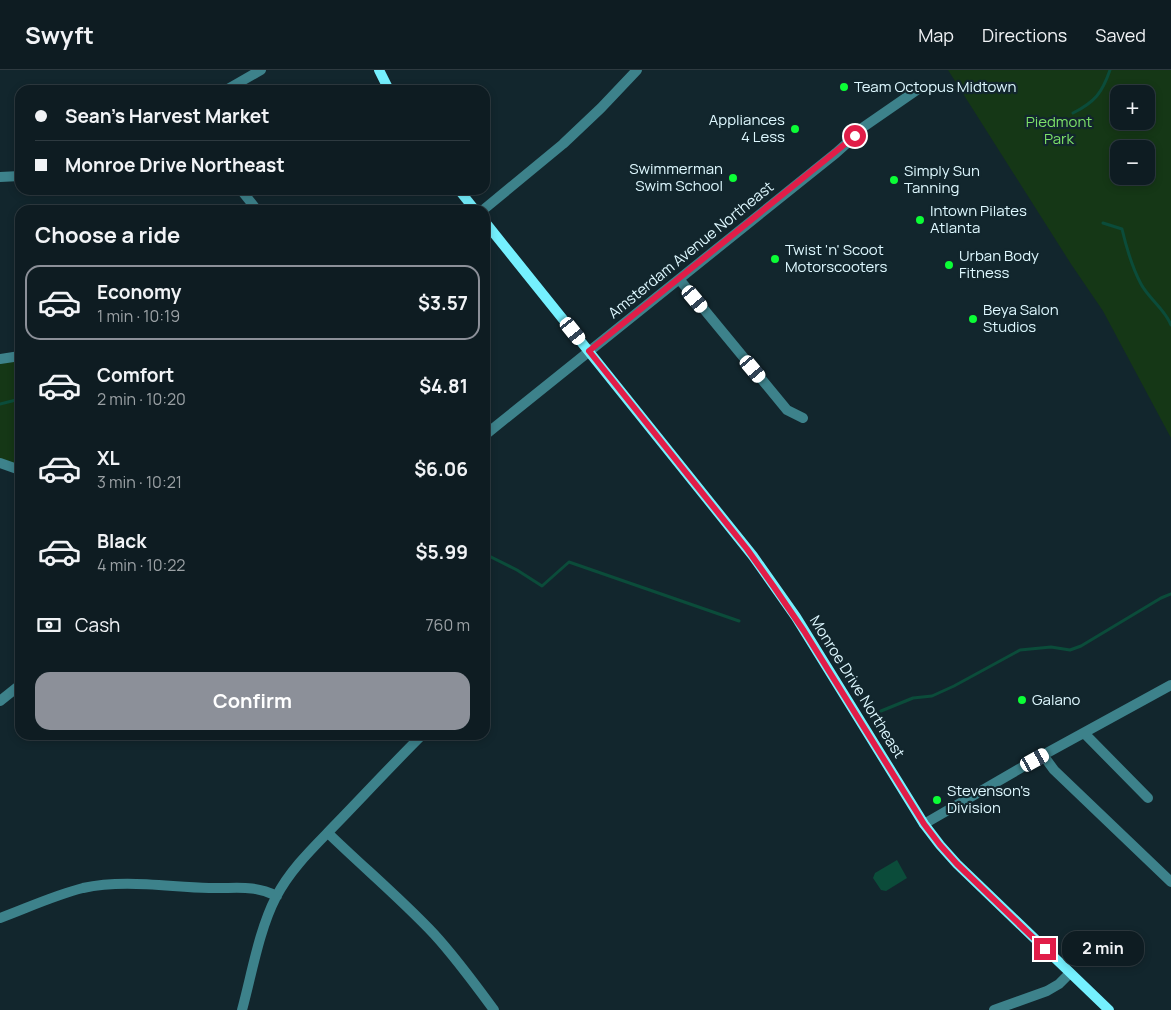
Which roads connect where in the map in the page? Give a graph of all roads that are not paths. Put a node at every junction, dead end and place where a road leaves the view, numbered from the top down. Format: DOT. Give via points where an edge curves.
graph roads {
  1 [pos="261,70"];
  2 [pos="380,70"];
  3 [pos="636,70"];
  4 [pos="235,85"];
  5 [pos="387,85"];
  6 [pos="917,90"];
  7 [pos="15,176"];
  8 [pos="0,177"];
  9 [pos="245,195"];
  10 [pos="463,195"];
  11 [pos="253,205"];
  12 [pos="471,205"];
  13 [pos="489,205"];
  14 [pos="490,228"];
  15 [pos="678,279"];
  16 [pos="589,351"];
  17 [pos="15,357"];
  18 [pos="0,359"];
  19 [pos="803,418"];
  20 [pos="490,431"];
  21 [pos="0,463"];
  22 [pos="15,468"];
  23 [pos="1171,686"];
  24 [pos="15,689"];
  25 [pos="0,702"];
  26 [pos="1084,733"];
  27 [pos="417,740"];
  28 [pos="1044,755"];
  29 [pos="1148,798"];
  30 [pos="924,824"];
  31 [pos="328,833"];
  32 [pos="1171,882"];
  33 [pos="276,896"];
  34 [pos="0,918"];
  35 [pos="1070,973"];
  36 [pos="242,1010"];
  37 [pos="494,1010"];
  38 [pos="994,1010"];
  39 [pos="1108,1010"];
  1 -- 4 [label="street"];
  2 -- 5 [label="main road"];
  3 -- 13 [label="street" via="563,144"];
  6 -- 15 [label="street, Amsterdam Avenue Northeast" via="862,128"];
  7 -- 8 [label="street"];
  9 -- 11 [label="street"];
  10 -- 12 [label="main road"];
  14 -- 16 [label="main road, Monroe Drive Northeast"];
  15 -- 16 [label="street, Amsterdam Avenue Northeast"];
  15 -- 19 [label="street" via="787,410"];
  16 -- 20 [label="street, Amsterdam Avenue Northeast"];
  16 -- 30 [label="main road, Monroe Drive Northeast" via="758,564 796,617"];
  17 -- 18 [label="street"];
  21 -- 22 [label="street"];
  23 -- 26 [label="street"];
  24 -- 25 [label="street"];
  26 -- 28 [label="street"];
  26 -- 29 [label="street"];
  27 -- 31 [label="street"];
  28 -- 30 [label="street"];
  28 -- 32 [label="street" via="1054,770"];
  30 -- 35 [label="main road, Monroe Drive Northeast" via="957,864"];
  31 -- 33 [label="street" via="295,867"];
  31 -- 37 [label="street" via="434,935"];
  33 -- 34 [label="street" via="252,888 104,885 65,893"];
  33 -- 36 [label="street" via="263,929"];
  35 -- 38 [label="street" via="1047,991"];
  35 -- 39 [label="main road, Monroe Drive Northeast"];
}
